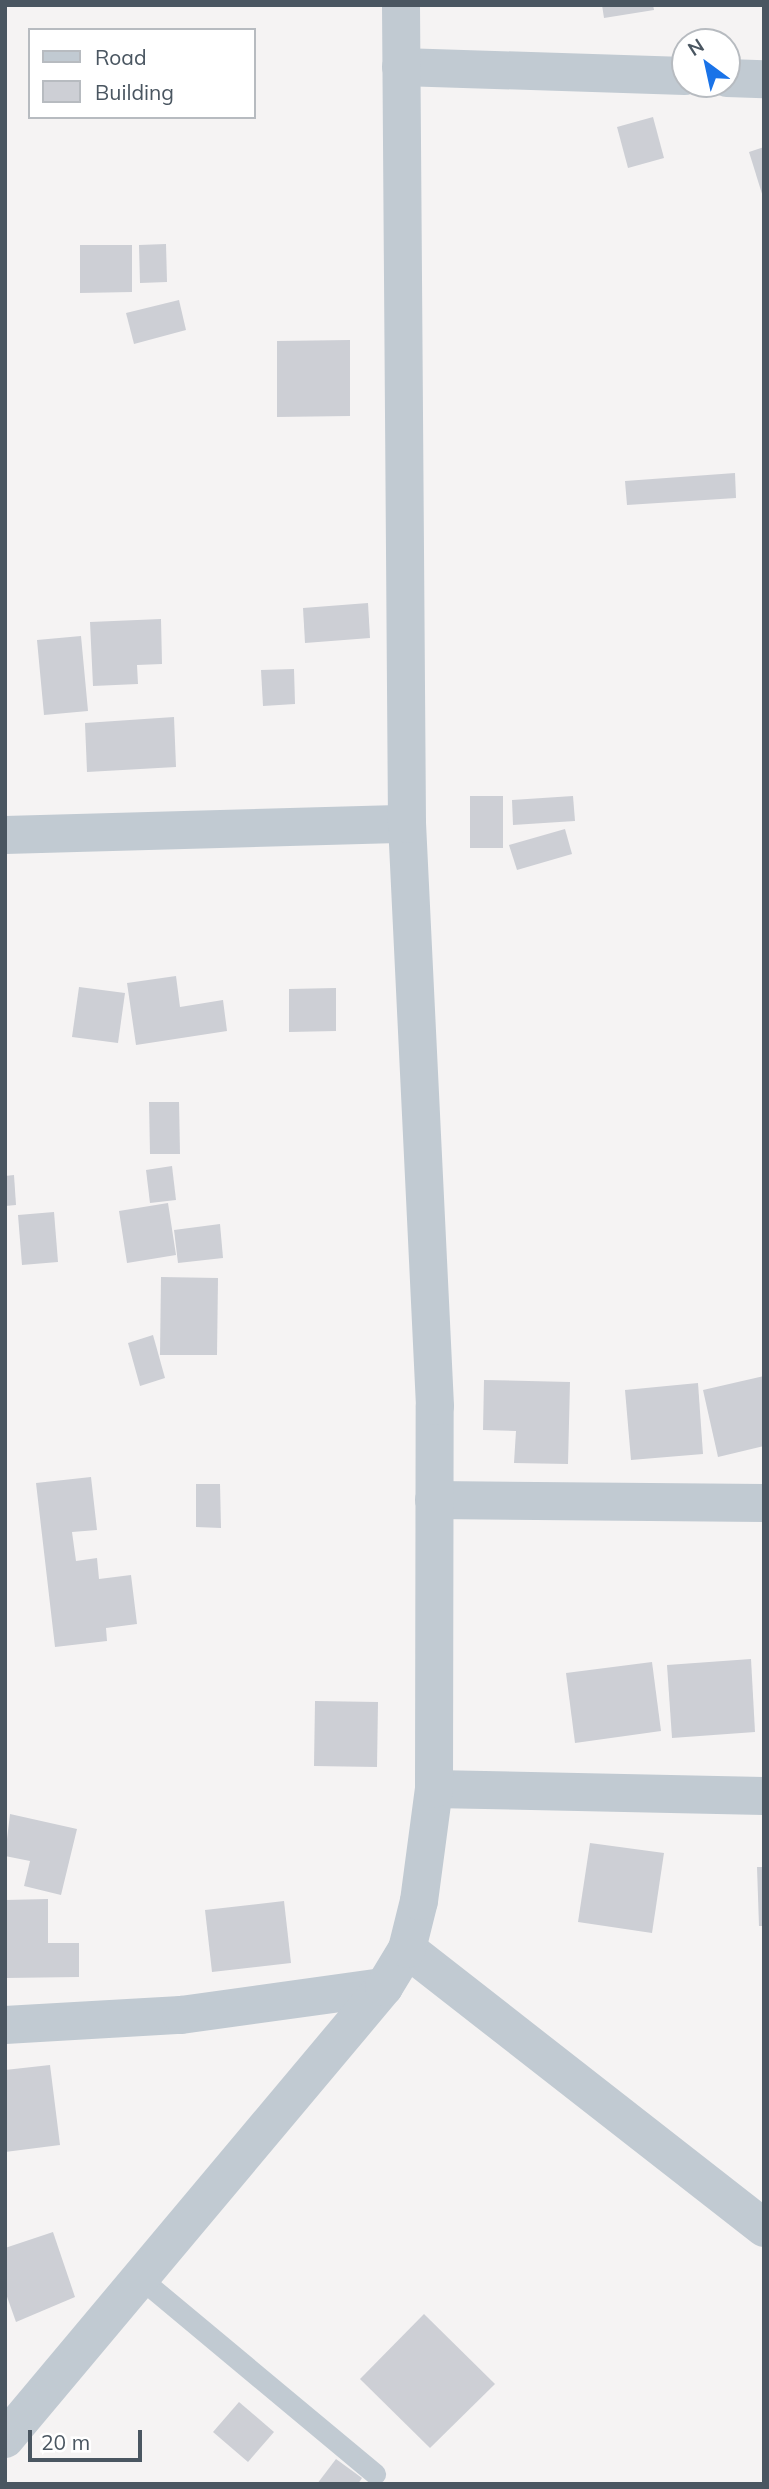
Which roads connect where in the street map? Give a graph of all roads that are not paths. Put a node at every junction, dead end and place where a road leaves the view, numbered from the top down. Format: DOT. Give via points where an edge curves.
graph roads {
  1 [pos="401,5"];
  2 [pos="401,67"];
  3 [pos="671,76"];
  4 [pos="741,78"];
  5 [pos="764,79"];
  6 [pos="407,824"];
  7 [pos="5,835"];
  8 [pos="434,1500"];
  9 [pos="764,1503"];
  10 [pos="434,1790"];
  11 [pos="764,1796"];
  12 [pos="407,1949"];
  13 [pos="384,1987"];
  14 [pos="5,2025"];
  15 [pos="764,2228"];
  16 [pos="140,2278"];
  17 [pos="5,2439"];
  18 [pos="375,2473"];
  1 -- 2 [label="street"];
  2 -- 3 [label="street"];
  2 -- 6 [label="street"];
  4 -- 5 [label="street"];
  6 -- 7 [label="street"];
  6 -- 8 [label="street" via="435,1406"];
  8 -- 9 [label="street"];
  8 -- 10 [label="street"];
  10 -- 11 [label="street"];
  10 -- 12 [label="street"];
  12 -- 13 [label="street"];
  12 -- 15 [label="street"];
  13 -- 14 [label="street" via="181,2015"];
  13 -- 16 [label="street"];
  16 -- 17 [label="street"];
  16 -- 18 [label="lane"];
}
